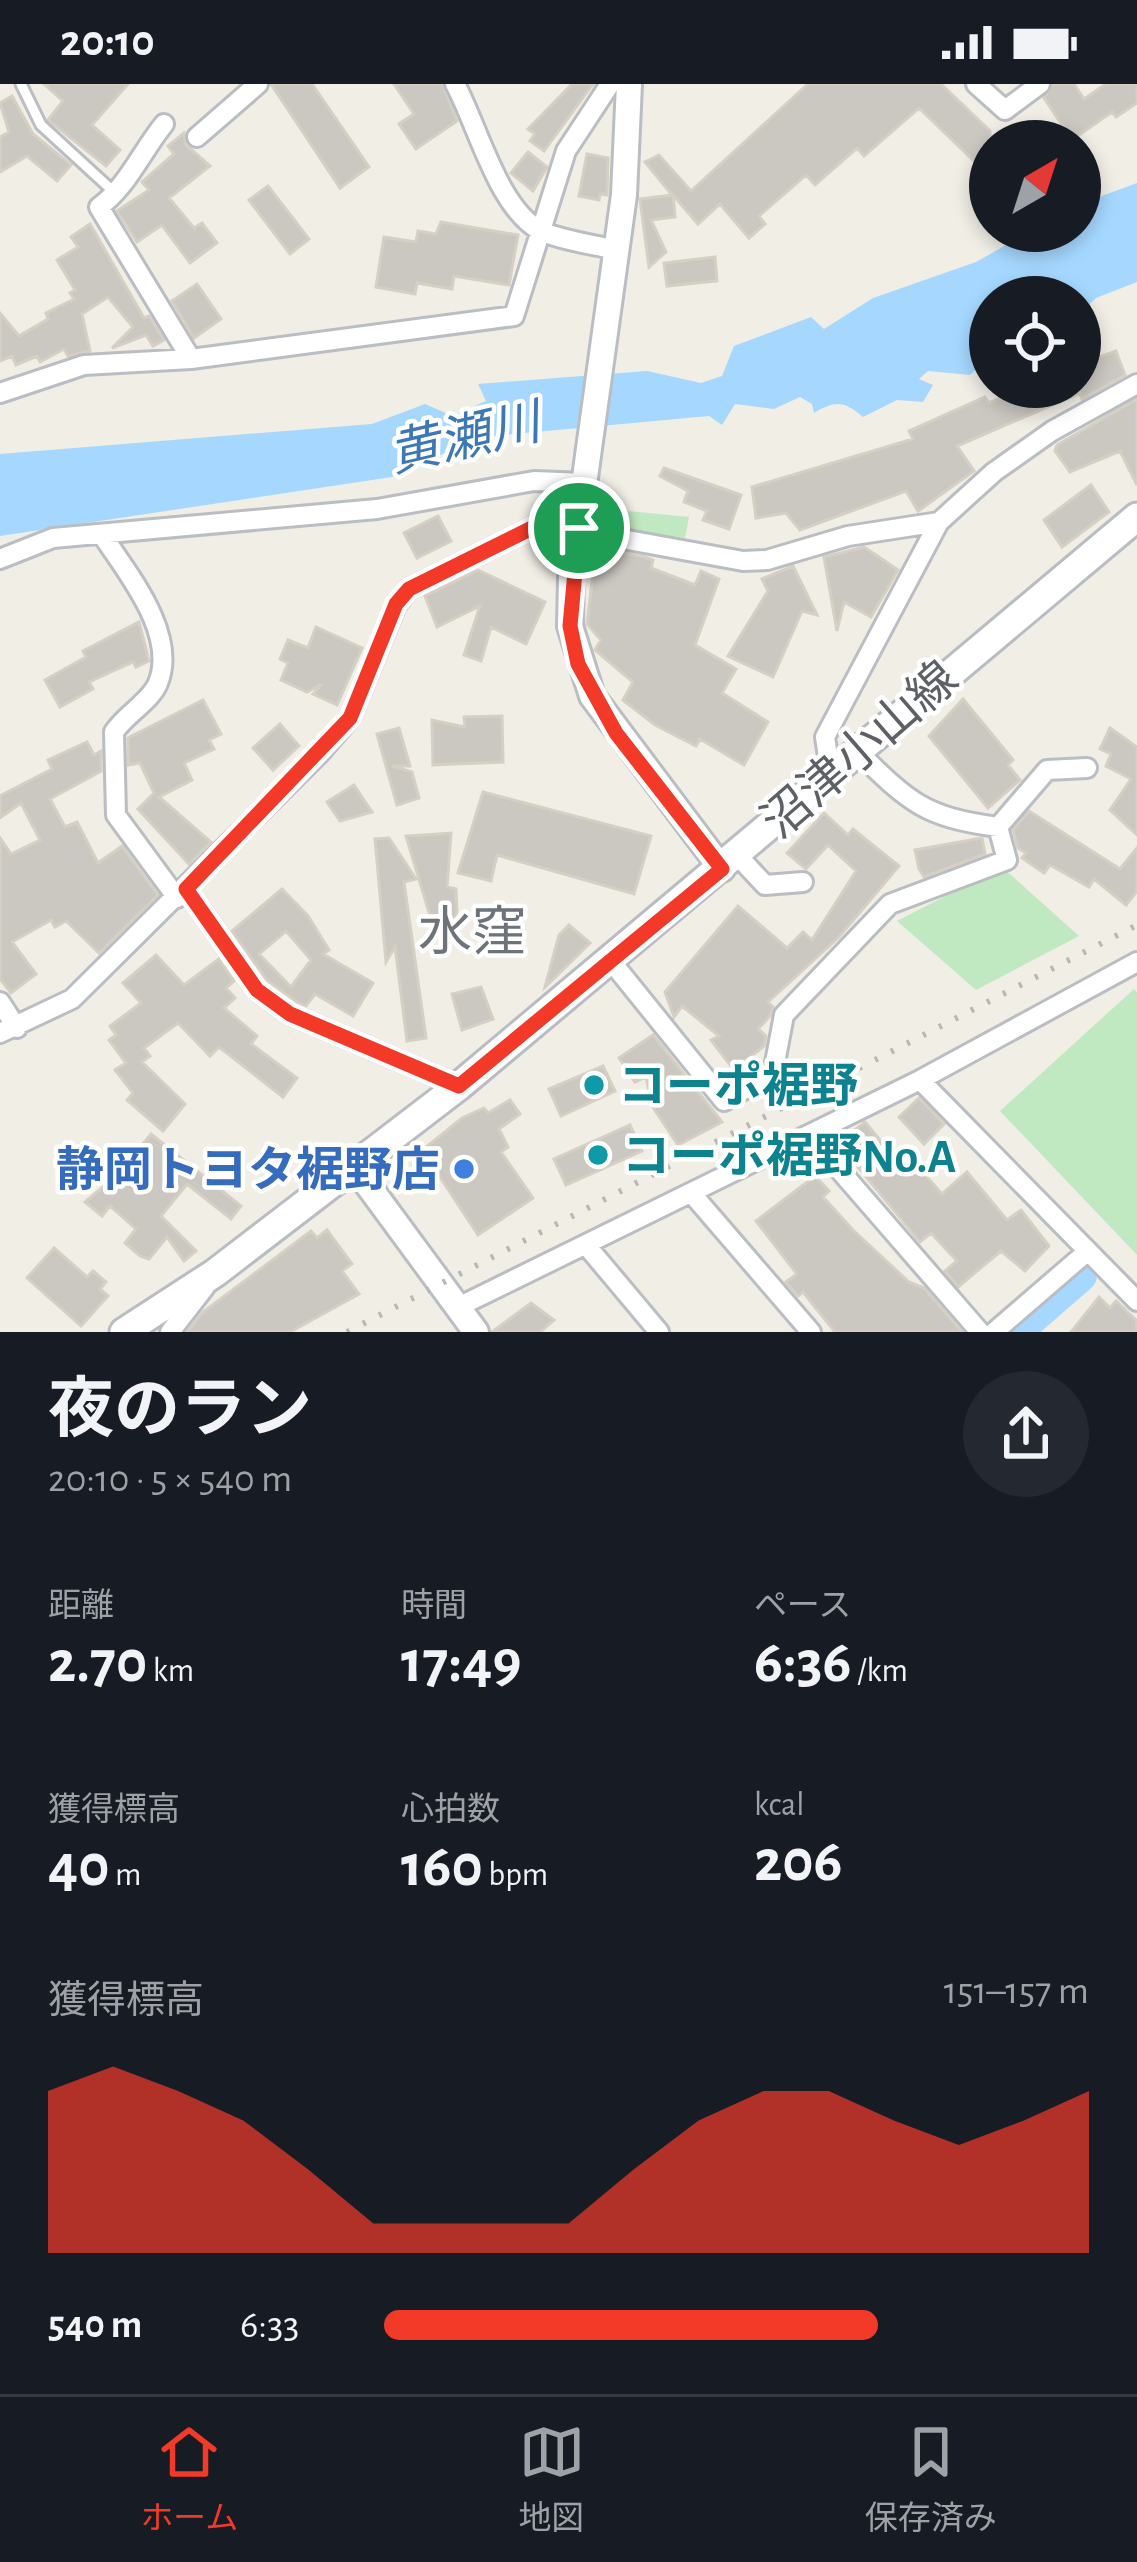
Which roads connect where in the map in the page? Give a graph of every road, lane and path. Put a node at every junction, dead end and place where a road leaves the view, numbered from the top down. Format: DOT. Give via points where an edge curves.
graph roads {
  1 [pos="21,84"];
  2 [pos="258,84"];
  3 [pos="455,84"];
  4 [pos="610,84"];
  5 [pos="629,84"];
  6 [pos="976,84"];
  7 [pos="1040,84"];
  8 [pos="164,124"];
  9 [pos="197,137"];
  10 [pos="117,194"];
  11 [pos="542,231"];
  12 [pos="616,250"];
  13 [pos="191,359"];
  14 [pos="1137,384"];
  15 [pos="0,392"];
  16 [pos="586,478"];
  17 [pos="1137,517"];
  18 [pos="939,522"];
  19 [pos="579,528"];
  20 [pos="103,536"];
  21 [pos="0,559"];
  22 [pos="856,750"];
  23 [pos="1087,768"];
  24 [pos="830,770"];
  25 [pos="998,827"];
  26 [pos="729,862"];
  27 [pos="803,882"];
  28 [pos="181,894"];
  29 [pos="611,961"];
  30 [pos="1137,962"];
  31 [pos="0,1002"];
  32 [pos="8,1030"];
  33 [pos="920,1080"];
  34 [pos="459,1086"];
  35 [pos="810,1136"];
  36 [pos="356,1169"];
  37 [pos="693,1195"];
  38 [pos="586,1245"];
  39 [pos="1088,1251"];
  40 [pos="215,1273"];
  41 [pos="1137,1301"];
  42 [pos="458,1307"];
  43 [pos="124,1332"];
  44 [pos="170,1332"];
  45 [pos="476,1332"];
  46 [pos="659,1332"];
  47 [pos="811,1332"];
  48 [pos="980,1332"];
  49 [pos="994,1332"];
  1 -- 10 [label="lane" via="41,125"];
  2 -- 9 [label="street"];
  3 -- 11 [label="street" via="501,188"];
  4 -- 11 [label="street" via="566,151"];
  5 -- 12 [label="street"];
  6 -- 7 [label="street" via="1005,110"];
  8 -- 10 [label="street"];
  10 -- 13 [label="street" via="99,207"];
  11 -- 12 [label="street"];
  11 -- 13 [label="street" via="514,316"];
  12 -- 16 [label="street"];
  13 -- 15 [label="street" via="84,365"];
  14 -- 18 [label="street" via="1052,431"];
  16 -- 19 [label="street"];
  16 -- 20 [label="street"];
  17 -- 22 [label="main road, 沼津小山線"];
  18 -- 19 [label="street" via="743,561"];
  18 -- 24 [label="street" via="826,737"];
  19 -- 26 [label="street" via="570,626 578,664 616,733"];
  19 -- 28 [label="street" via="525,529 409,589 350,718"];
  20 -- 21 [label="street" via="53,538"];
  20 -- 28 [label="street" via="146,602 162,669 157,687 113,732 116,815"];
  22 -- 24 [label="main road, 沼津小山線"];
  22 -- 25 [label="street" via="904,797 945,821"];
  23 -- 25 [label="street" via="1046,770"];
  24 -- 26 [label="main road, 沼津小山線"];
  25 -- 29 [label="street" via="1006,860 890,904 784,1016 772,1072 724,1101"];
  26 -- 27 [label="street" via="765,885"];
  26 -- 29 [label="main road, 沼津小山線"];
  28 -- 32 [label="street" via="71,999"];
  28 -- 34 [label="street" via="257,990 306,1021"];
  29 -- 34 [label="main road, 沼津小山線"];
  30 -- 33 [label="street"];
  31 -- 32 [label="street"];
  33 -- 35 [label="street"];
  33 -- 39 [label="street"];
  34 -- 36 [label="main road, 沼津小山線"];
  35 -- 37 [label="street"];
  35 -- 48 [label="street"];
  36 -- 40 [label="main road, 沼津小山線"];
  36 -- 42 [label="street"];
  37 -- 38 [label="street"];
  37 -- 47 [label="street"];
  38 -- 42 [label="street"];
  38 -- 46 [label="street"];
  39 -- 41 [label="street"];
  39 -- 49 [label="street"];
  40 -- 43 [label="main road, 沼津小山線"];
  40 -- 44 [label="street"];
  42 -- 45 [label="street"];
}
